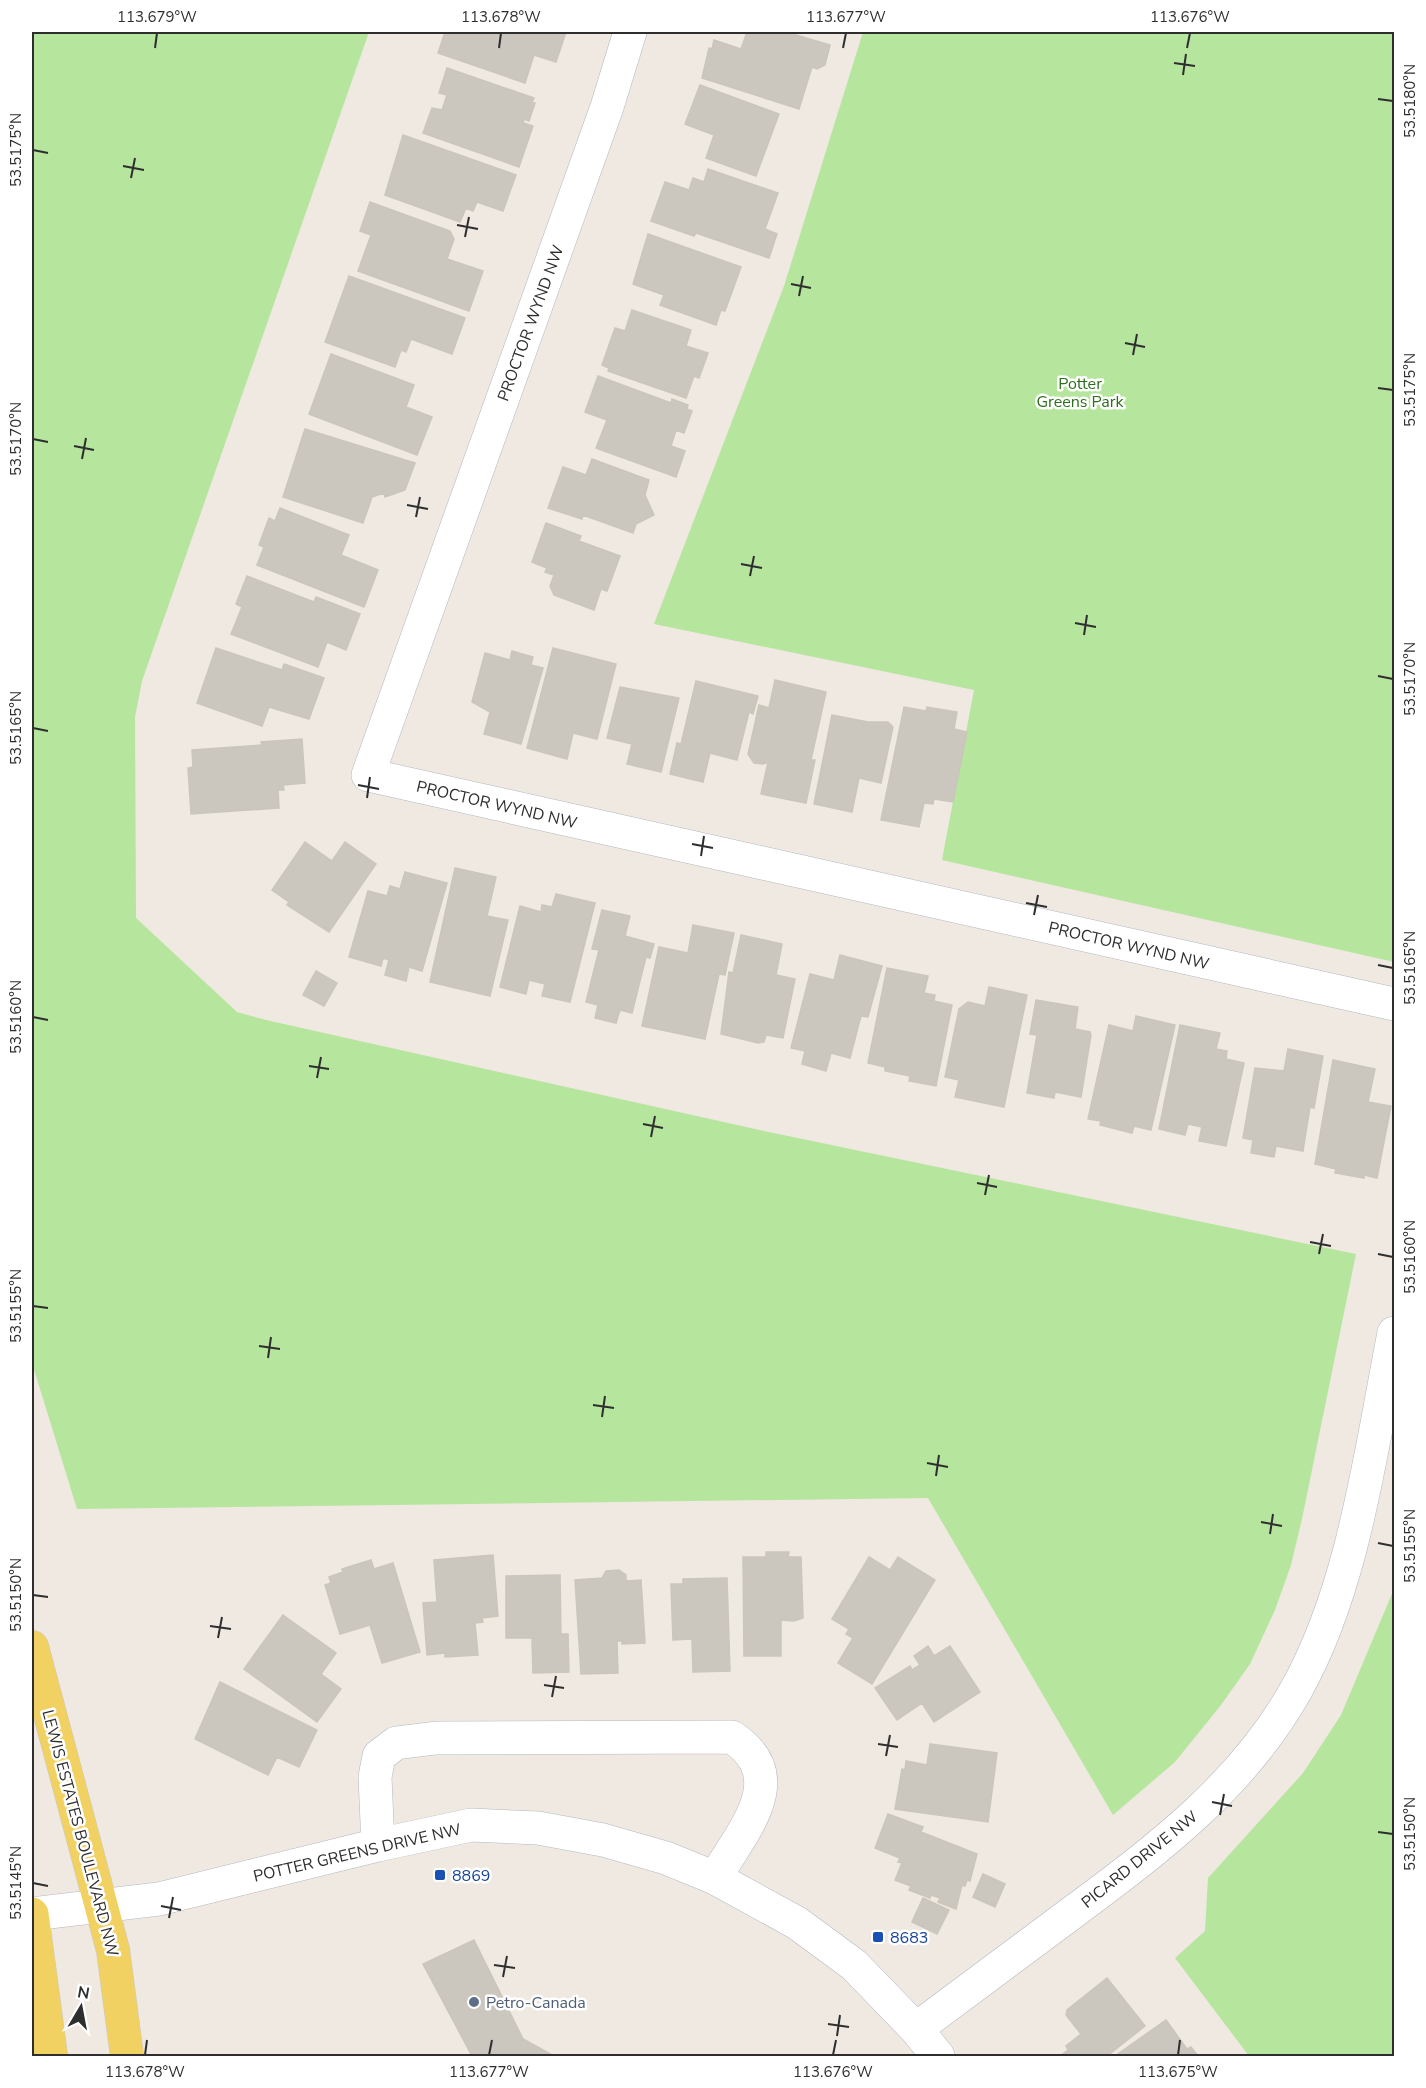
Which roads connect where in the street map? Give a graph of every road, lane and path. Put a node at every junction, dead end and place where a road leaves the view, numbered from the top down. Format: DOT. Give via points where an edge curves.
graph roads {
  1 [pos="630,32"];
  2 [pos="1395,1004"];
  3 [pos="1395,1333"];
  4 [pos="32,1647"];
  5 [pos="378,1845"];
  6 [pos="715,1878"];
  7 [pos="102,1905"];
  8 [pos="32,1914"];
  9 [pos="916,2029"];
  10 [pos="51,2056"];
  11 [pos="127,2056"];
  12 [pos="938,2056"];
  1 -- 2 [label="street, PROCTOR WYND NW" via="607,107 368,775"];
  3 -- 9 [label="street, PICARD DRIVE NW" via="1339,1588 1296,1690 1269,1731 1243,1766 1177,1833"];
  4 -- 7 [label="main road, LEWIS ESTATES BOULEVARD NW"];
  5 -- 6 [label="street, POTTER GREENS DRIVE NW" via="471,1826 538,1827 644,1851"];
  5 -- 6 [label="street" via="375,1777 380,1756 396,1743 436,1738 732,1737 749,1749 763,1787"];
  5 -- 7 [label="street, POTTER GREENS DRIVE NW" via="159,1899"];
  6 -- 9 [label="street, POTTER GREENS DRIVE NW" via="797,1923 854,1965"];
  7 -- 8 [label="street, POTTER GREENS DRIVE NW"];
  7 -- 11 [label="main road, LEWIS ESTATES BOULEVARD NW" via="113,1950"];
  8 -- 10 [label="main road"];
  9 -- 12 [label="street, POTTER GREENS DRIVE NW"];
}
